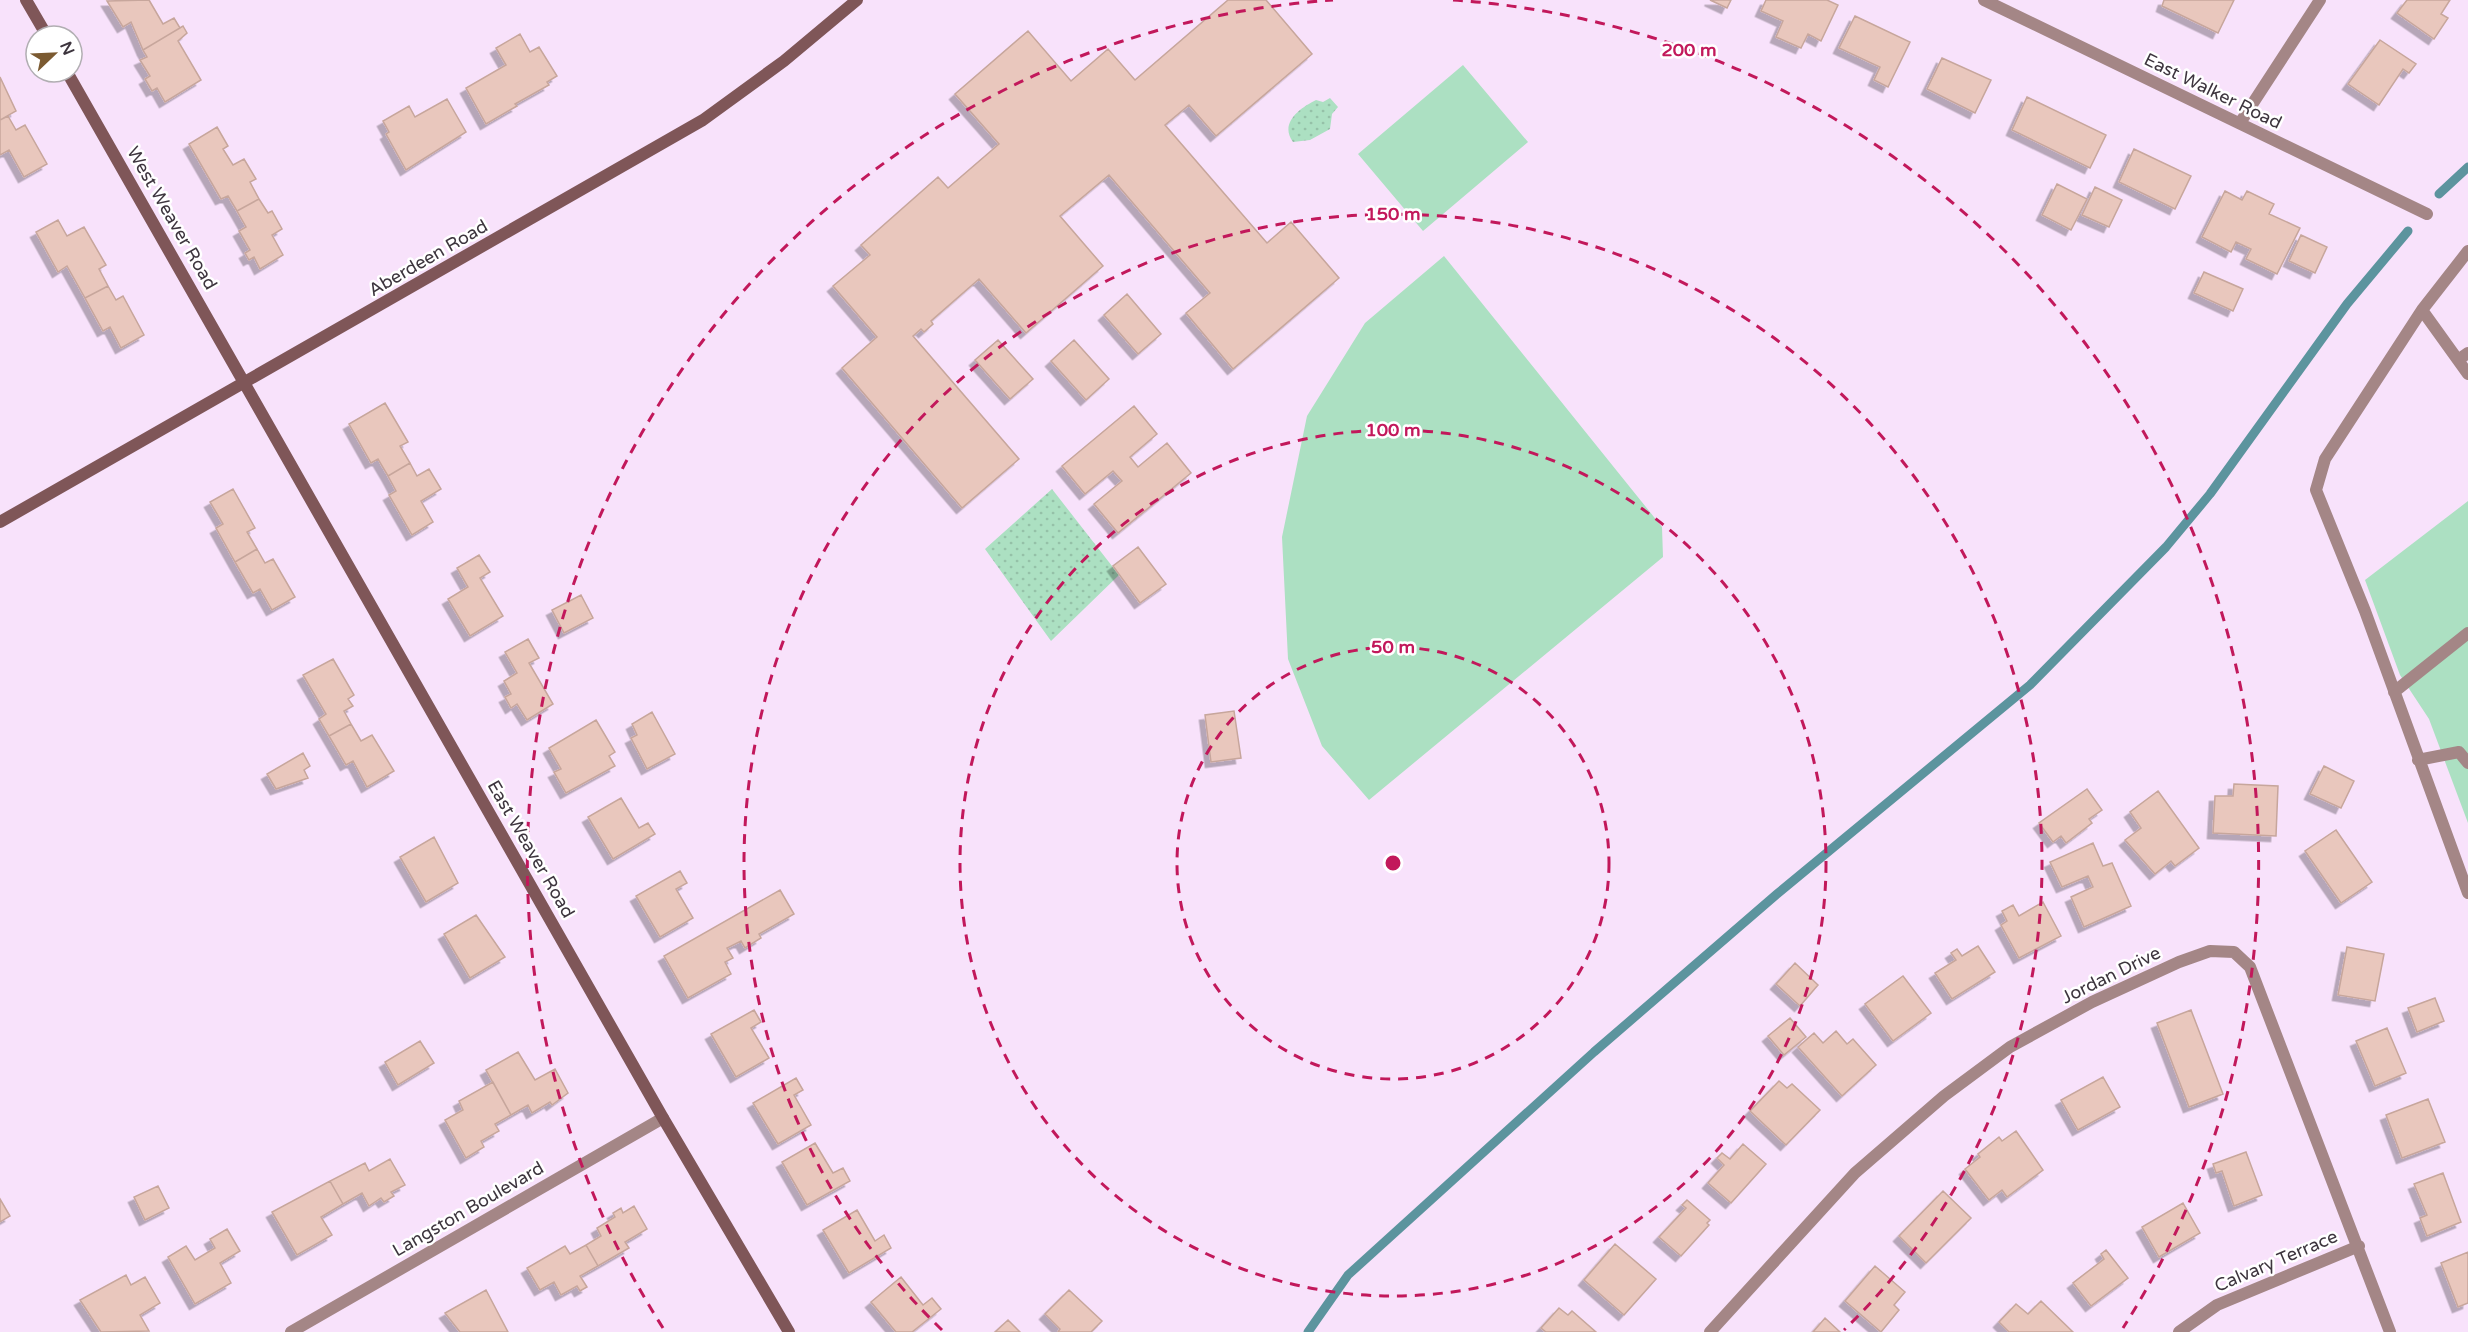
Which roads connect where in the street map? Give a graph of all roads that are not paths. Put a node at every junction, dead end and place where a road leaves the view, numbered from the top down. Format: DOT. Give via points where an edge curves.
graph roads {
  1 [pos="26,0"];
  2 [pos="857,0"];
  3 [pos="1984,0"];
  4 [pos="2320,0"];
  5 [pos="40,24"];
  6 [pos="74,84"];
  7 [pos="2240,123"];
  8 [pos="2427,214"];
  9 [pos="2468,251"];
  10 [pos="2422,310"];
  11 [pos="2463,357"];
  12 [pos="2468,374"];
  13 [pos="246,382"];
  14 [pos="0,522"];
  15 [pos="2468,633"];
  16 [pos="2394,692"];
  17 [pos="2418,760"];
  18 [pos="2468,763"];
  19 [pos="2468,893"];
  20 [pos="663,1118"];
  21 [pos="2359,1246"];
  22 [pos="291,1332"];
  23 [pos="789,1332"];
  24 [pos="1710,1332"];
  25 [pos="2179,1332"];
  26 [pos="2390,1332"];
  1 -- 5 [label="street"];
  2 -- 13 [label="street, Aberdeen Road" via="769,73 703,120"];
  3 -- 7 [label="street, East Walker Road"];
  4 -- 7 [label="street"];
  6 -- 13 [label="street, West Weaver Road"];
  7 -- 8 [label="street, East Walker Road"];
  9 -- 10 [label="street"];
  10 -- 11 [label="street"];
  10 -- 16 [label="street" via="2325,459 2316,490"];
  11 -- 12 [label="street"];
  13 -- 14 [label="street, Aberdeen Road"];
  13 -- 20 [label="street, East Weaver Road"];
  15 -- 16 [label="street"];
  16 -- 17 [label="street"];
  17 -- 18 [label="street" via="2459,752"];
  17 -- 19 [label="street"];
  20 -- 22 [label="street, Langston Boulevard"];
  20 -- 23 [label="street, East Weaver Road"];
  21 -- 24 [label="street, Jordan Drive" via="2250,968 2234,952 2210,951 2092,1002 2010,1047 1944,1096 1855,1173"];
  21 -- 25 [label="street, Calvary Terrace" via="2217,1305"];
  21 -- 26 [label="street, Jordan Drive"];
}
